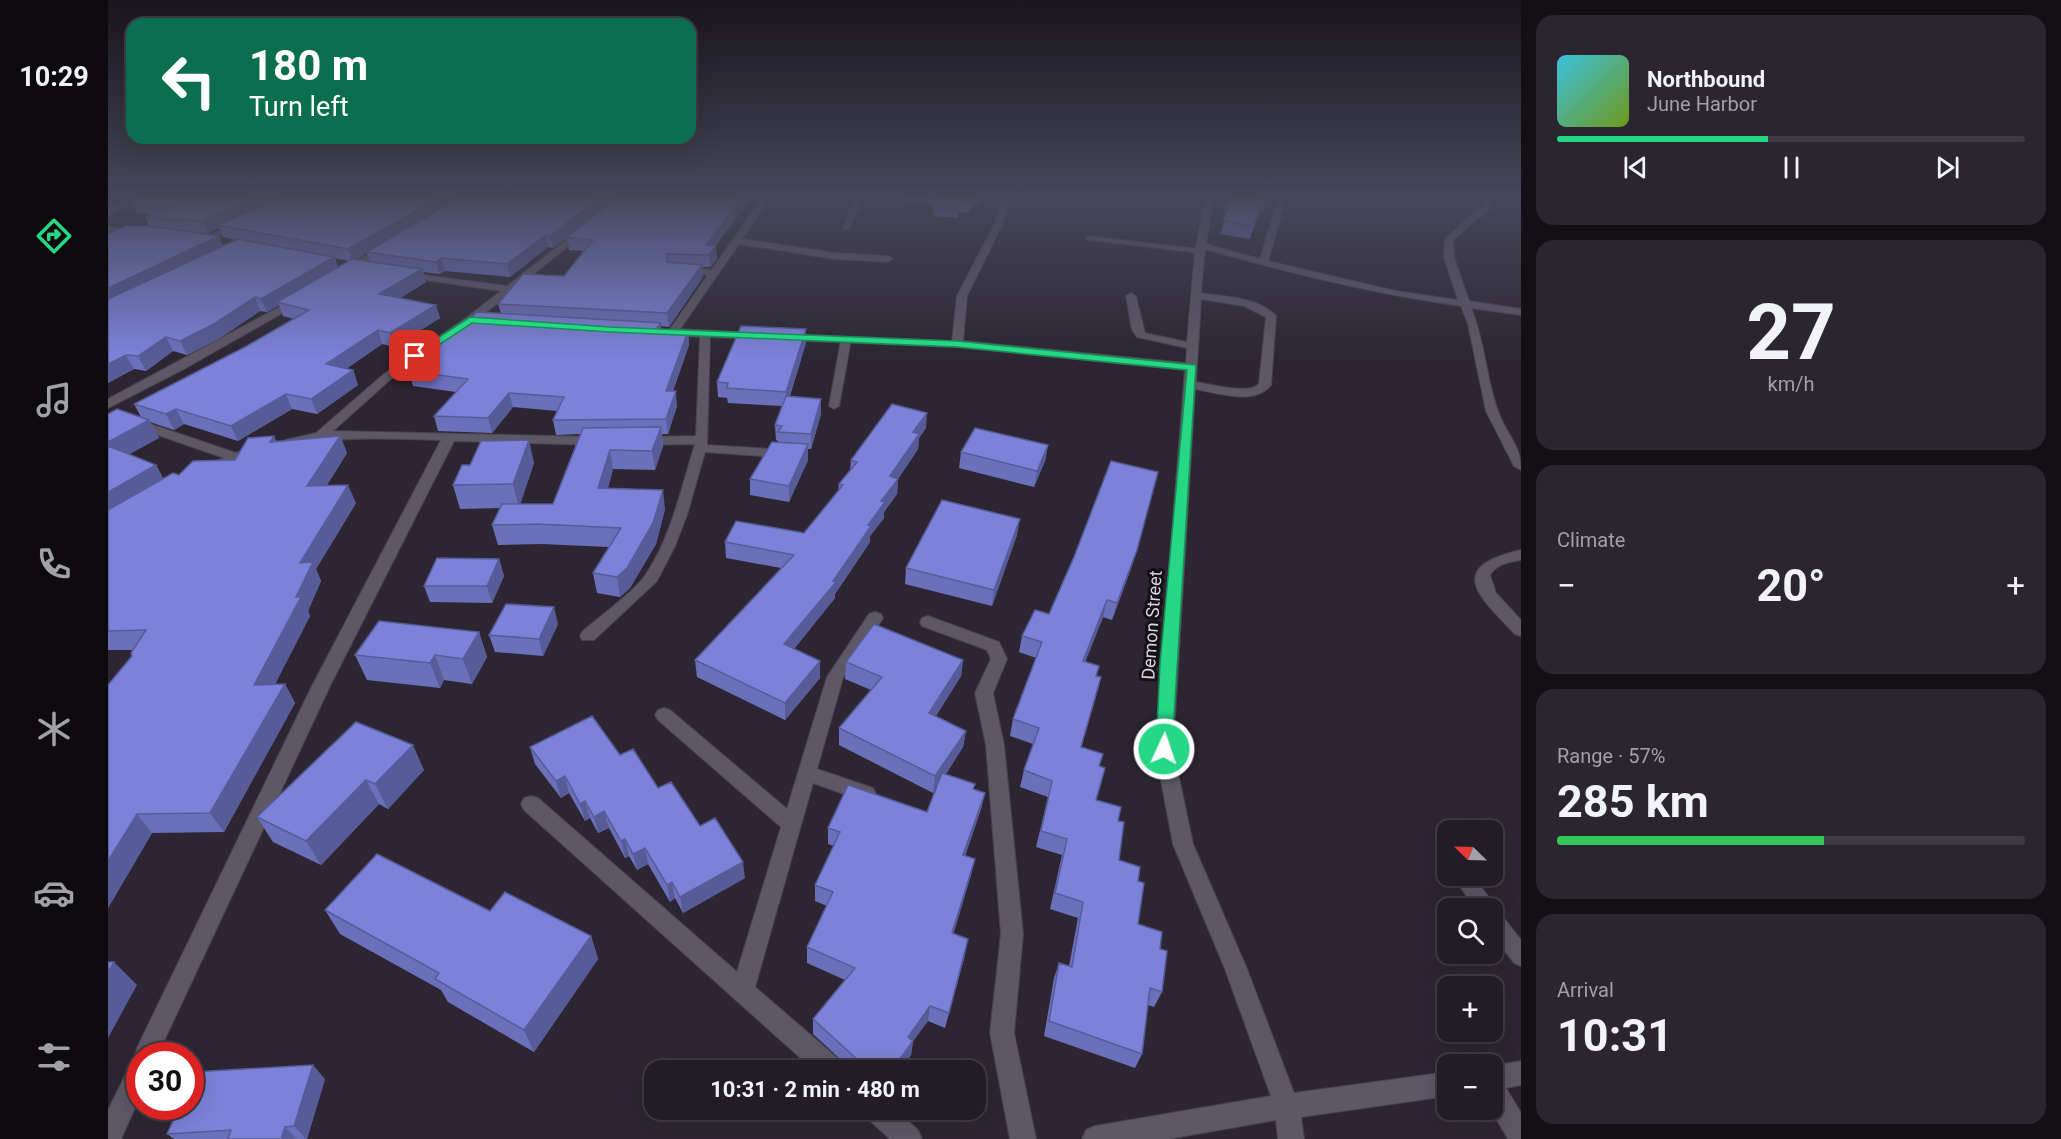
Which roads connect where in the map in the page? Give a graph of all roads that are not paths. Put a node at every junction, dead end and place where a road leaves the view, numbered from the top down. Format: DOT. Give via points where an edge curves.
graph roads {
  1 [pos="376,251"];
  2 [pos="557,251"];
  3 [pos="731,251"];
  4 [pos="796,251"];
  5 [pos="984,251"];
  6 [pos="1200,251"];
  7 [pos="1213,251"];
  8 [pos="1266,251"];
  9 [pos="1449,251"];
  10 [pos="888,260"];
  11 [pos="1263,263"];
  12 [pos="346,266"];
  13 [pos="374,270"];
  14 [pos="672,270"];
  15 [pos="396,273"];
  16 [pos="715,273"];
  17 [pos="334,278"];
  18 [pos="508,289"];
  19 [pos="307,294"];
  20 [pos="1196,295"];
  21 [pos="1131,296"];
  22 [pos="1463,303"];
  23 [pos="1521,312"];
  24 [pos="470,320"];
  25 [pos="492,322"];
  26 [pos="652,331"];
  27 [pos="673,332"];
  28 [pos="705,333"];
  29 [pos="846,340"];
  30 [pos="957,344"];
  31 [pos="1193,346"];
  32 [pos="1191,376"];
  33 [pos="108,404"];
  34 [pos="834,406"];
  35 [pos="108,414"];
  36 [pos="320,436"];
  37 [pos="449,438"];
  38 [pos="613,441"];
  39 [pos="635,441"];
  40 [pos="701,444"];
  41 [pos="795,454"];
  42 [pos="235,456"];
  43 [pos="1521,465"];
  44 [pos="198,474"];
  45 [pos="1521,555"];
  46 [pos="875,618"];
  47 [pos="928,622"];
  48 [pos="1521,630"];
  49 [pos="588,636"];
  50 [pos="664,715"];
  51 [pos="806,773"];
  52 [pos="884,801"];
  53 [pos="531,804"];
  54 [pos="791,824"];
  55 [pos="1503,932"];
  56 [pos="1521,956"];
  57 [pos="743,991"];
  58 [pos="152,1042"];
  59 [pos="821,1060"];
  60 [pos="1521,1073"];
  61 [pos="1503,1076"];
  62 [pos="1437,1086"];
  63 [pos="126,1099"];
  64 [pos="1287,1106"];
  65 [pos="1503,1107"];
  66 [pos="888,1120"];
  67 [pos="1521,1137"];
  68 [pos="108,1139"];
  69 [pos="909,1139"];
  70 [pos="1023,1139"];
  71 [pos="1095,1139"];
  72 [pos="1291,1139"];
  1 -- 12 [label="street"];
  2 -- 18 [label="street"];
  3 -- 16 [label="street"];
  4 -- 10 [label="street"];
  5 -- 30 [label="street" via="962,296"];
  6 -- 20 [label="street, Demon Street"];
  7 -- 11 [label="street"];
  8 -- 11 [label="street"];
  9 -- 22 [label="street"];
  11 -- 22 [label="street" via="1396,294"];
  12 -- 13 [label="street"];
  12 -- 17 [label="street"];
  14 -- 16 [label="lane"];
  15 -- 18 [label="street"];
  16 -- 27 [label="street"];
  18 -- 24 [label="street"];
  19 -- 33 [label="street"];
  20 -- 31 [label="street, Demon Street"];
  20 -- 32 [label="street" via="1254,305 1271,316 1265,385 1259,391 1246,393"];
  21 -- 31 [label="street" via="1137,330 1142,335"];
  22 -- 23 [label="street"];
  22 -- 43 [label="street" via="1473,324 1492,411"];
  24 -- 25 [label="street"];
  24 -- 36 [label="street" via="388,376"];
  26 -- 27 [label="street"];
  27 -- 28 [label="street"];
  28 -- 29 [label="street"];
  28 -- 40 [label="street"];
  29 -- 30 [label="street"];
  29 -- 34 [label="lane"];
  30 -- 32 [label="street"];
  31 -- 32 [label="street, Demon Street"];
  32 -- 64 [label="street, Demon Street" via="1164,749 1183,844 1236,969"];
  35 -- 42 [label="street"];
  36 -- 37 [label="street"];
  36 -- 42 [label="street"];
  37 -- 38 [label="street"];
  37 -- 58 [label="street" via="315,697"];
  39 -- 40 [label="street"];
  40 -- 41 [label="street"];
  40 -- 49 [label="street" via="680,515 649,580"];
  42 -- 44 [label="street"];
  45 -- 48 [label="street" via="1490,564 1482,575 1482,587"];
  46 -- 51 [label="street" via="835,677"];
  47 -- 70 [label="street" via="993,646 999,659 984,693 995,746 1012,934 1002,1033"];
  50 -- 54 [label="street"];
  51 -- 52 [label="street"];
  51 -- 54 [label="street"];
  53 -- 57 [label="street"];
  54 -- 57 [label="street"];
  55 -- 56 [label="lane"];
  57 -- 59 [label="street"];
  60 -- 61 [label="street"];
  62 -- 64 [label="street"];
  63 -- 68 [label="street"];
  64 -- 71 [label="street"];
  64 -- 72 [label="street, Demon Street"];
  65 -- 67 [label="street"];
  66 -- 69 [label="street"];
}
